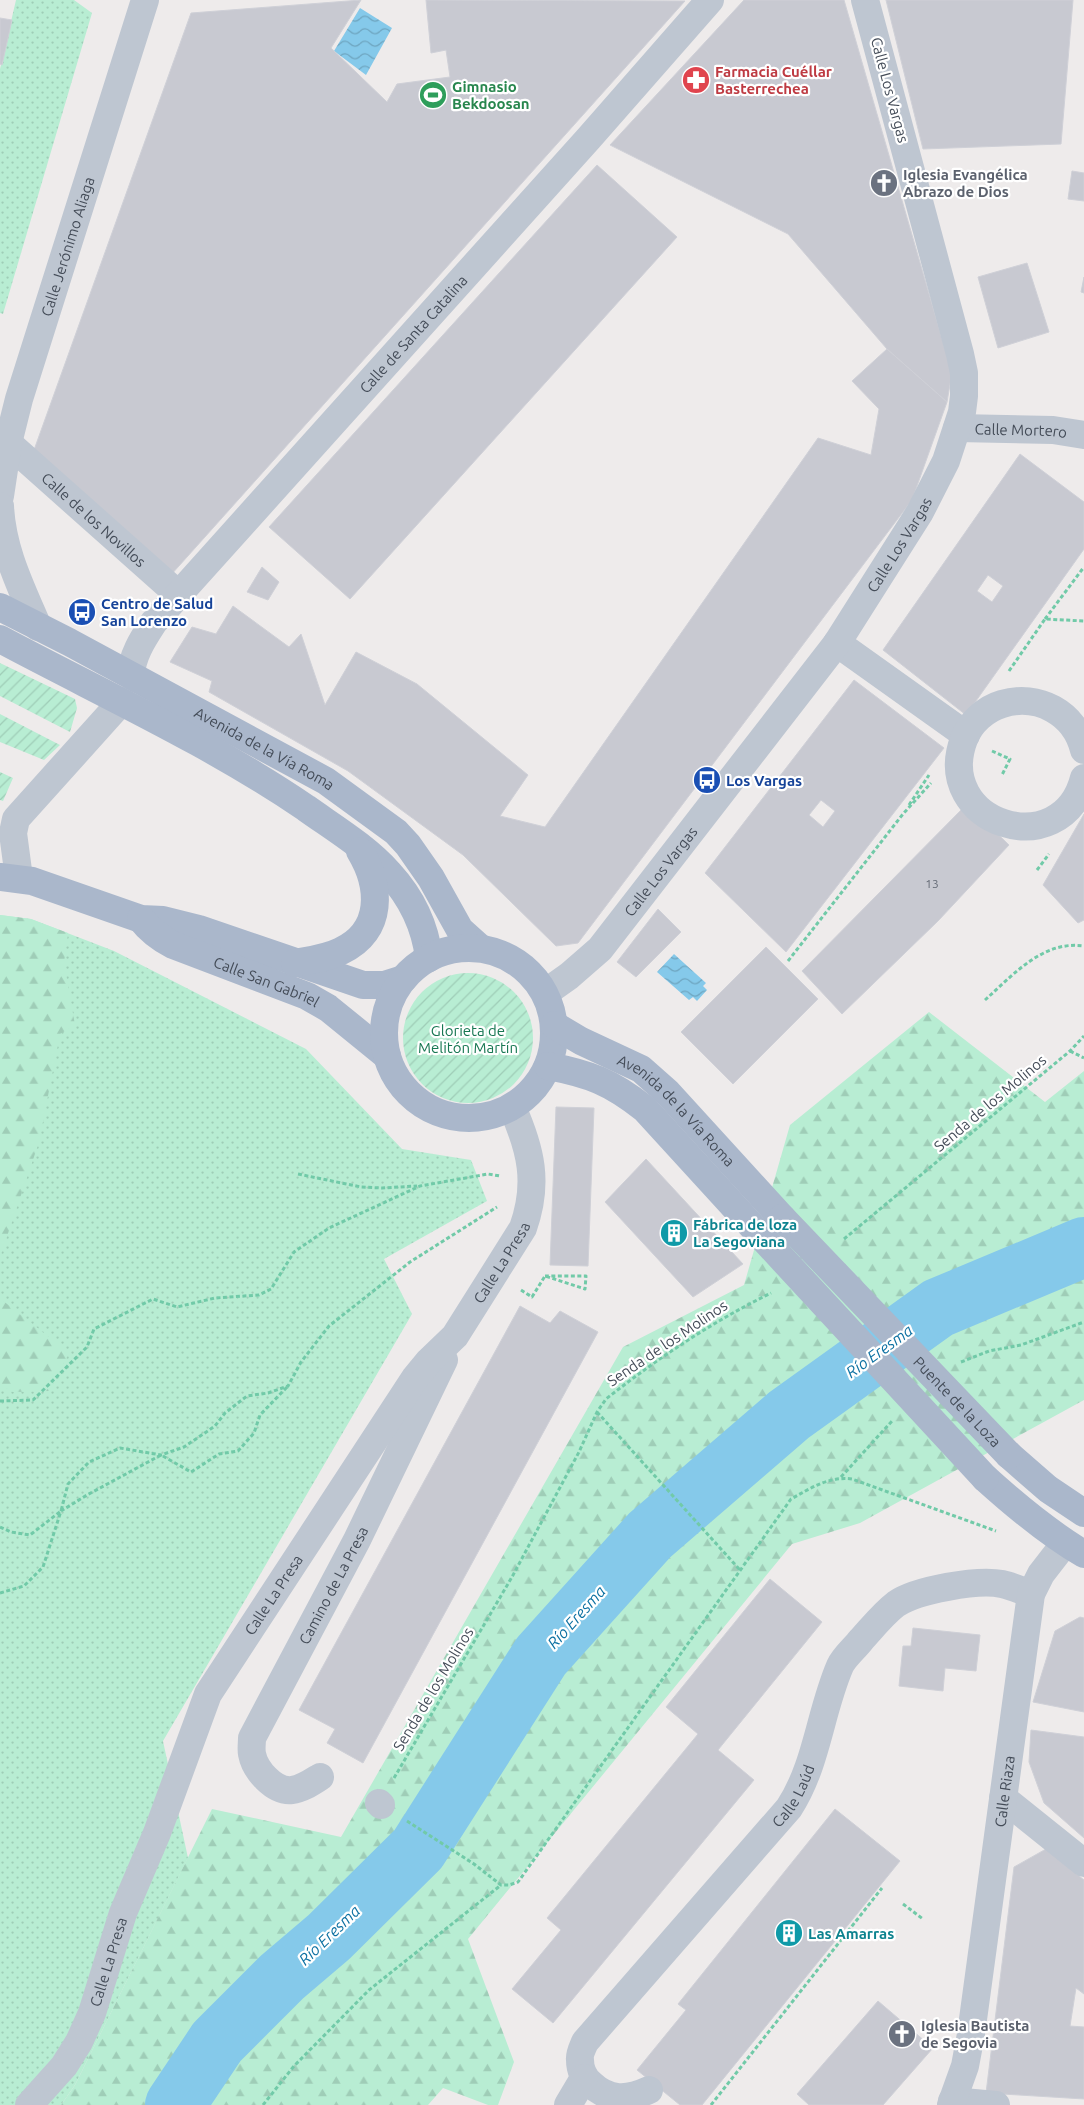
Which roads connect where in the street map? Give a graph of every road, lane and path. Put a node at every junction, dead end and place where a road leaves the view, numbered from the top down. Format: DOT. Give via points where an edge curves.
graph roads {
  1 [pos="144,0"];
  2 [pos="710,0"];
  3 [pos="865,0"];
  4 [pos="957,428"];
  5 [pos="1084,435"];
  6 [pos="5,438"];
  7 [pos="0,496"];
  8 [pos="0,506"];
  9 [pos="1084,567"];
  10 [pos="180,595"];
  11 [pos="0,608"];
  12 [pos="1045,620"];
  13 [pos="1084,621"];
  14 [pos="38,627"];
  15 [pos="0,639"];
  16 [pos="837,643"];
  17 [pos="131,675"];
  18 [pos="122,701"];
  19 [pos="987,712"];
  20 [pos="966,735"];
  21 [pos="1084,750"];
  22 [pos="995,752"];
  23 [pos="936,768"];
  24 [pos="1002,775"];
  25 [pos="1084,778"];
  26 [pos="933,781"];
  27 [pos="903,814"];
  28 [pos="354,841"];
  29 [pos="9,877"];
  30 [pos="141,919"];
  31 [pos="1084,946"];
  32 [pos="480,948"];
  33 [pos="428,958"];
  34 [pos="788,961"];
  35 [pos="295,962"];
  36 [pos="403,979"];
  37 [pos="545,993"];
  38 [pos="985,1000"];
  39 [pos="554,1025"];
  40 [pos="1084,1036"];
  41 [pos="1070,1051"];
  42 [pos="387,1056"];
  43 [pos="1084,1058"];
  44 [pos="548,1066"];
  45 [pos="512,1107"];
  46 [pos="298,1174"];
  47 [pos="488,1174"];
  48 [pos="420,1186"];
  49 [pos="504,1203"];
  50 [pos="782,1218"];
  51 [pos="762,1237"];
  52 [pos="838,1243"];
  53 [pos="544,1276"];
  54 [pos="772,1292"];
  55 [pos="532,1297"];
  56 [pos="455,1336"];
  57 [pos="288,1386"];
  58 [pos="0,1401"];
  59 [pos="598,1413"];
  60 [pos="161,1455"];
  61 [pos="1050,1491"];
  62 [pos="61,1511"];
  63 [pos="1084,1513"];
  64 [pos="0,1527"];
  65 [pos="1005,1534"];
  66 [pos="1074,1548"];
  67 [pos="739,1569"];
  68 [pos="0,1593"];
  69 [pos="1031,1594"];
  70 [pos="320,1777"];
  71 [pos="1003,1798"];
  72 [pos="1084,1863"];
  73 [pos="501,1885"];
  74 [pos="882,1888"];
  75 [pos="903,1904"];
  76 [pos="923,1919"];
  77 [pos="584,2078"];
  78 [pos="649,2090"];
  79 [pos="952,2103"];
  80 [pos="29,2105"];
  81 [pos="263,2105"];
  82 [pos="568,2105"];
  83 [pos="711,2105"];
  84 [pos="996,2105"];
  1 -- 6 [label="street, Calle Jerónimo Aliaga"];
  2 -- 10 [label="street, Calle de Santa Catalina"];
  3 -- 4 [label="street, Calle Los Vargas" via="960,354 964,396"];
  4 -- 5 [label="street, Calle Mortero" via="1017,428"];
  4 -- 16 [label="street, Calle Los Vargas" via="946,461 920,512"];
  6 -- 7 [label="street, Calle Jerónimo Aliaga"];
  6 -- 10 [label="street, Calle de los Novillos"];
  8 -- 14 [label="street" via="11,565"];
  9 -- 12 [label="path"];
  10 -- 17 [label="street, Calle de Santa Catalina" via="154,622 142,641"];
  11 -- 14 [label="main road, Avenida de la Vía Roma"];
  12 -- 13 [label="path"];
  12 -- 19 [label="path" via="995,691"];
  14 -- 17 [label="main road, Avenida de la Vía Roma"];
  15 -- 18 [label="main road, Avenida de la Vía Roma"];
  16 -- 20 [label="street"];
  16 -- 37 [label="street, Calle Los Vargas" via="600,949"];
  17 -- 32 [label="main road, Avenida de la Vía Roma" via="326,781 396,832 417,857 460,930"];
  18 -- 28 [label="main road, Avenida de la Vía Roma" via="251,772"];
  18 -- 29 [label="street, Calle San Gabriel" via="16,819"];
  19 -- 20 [label="street"];
  19 -- 21 [label="street" via="1014,701 1042,704 1068,719"];
  20 -- 25 [label="street" via="959,764 961,778 974,804 997,822 1026,828 1053,820 1075,800"];
  22 -- 24 [label="path" via="1010,759"];
  23 -- 27 [label="path"];
  26 -- 27 [label="path"];
  27 -- 34 [label="path"];
  28 -- 33 [label="main road, Avenida de la Vía Roma" via="405,893 423,926"];
  28 -- 35 [label="main road" via="373,877 375,911 372,919 358,940 349,947"];
  29 -- 30 [label="main road, Calle San Gabriel" via="46,885"];
  30 -- 35 [label="main road, Calle San Gabriel" via="180,924"];
  30 -- 42 [label="main road, Calle San Gabriel" via="148,929 173,945 320,1003"];
  31 -- 38 [label="path" via="1048,950"];
  32 -- 33 [label="main road" via="446,951"];
  32 -- 37 [label="main road" via="508,957 523,966"];
  33 -- 36 [label="main road"];
  35 -- 36 [label="main road, Calle San Gabriel" via="364,985 384,985"];
  36 -- 42 [label="main road" via="389,1004 385,1021"];
  37 -- 39 [label="main road"];
  39 -- 44 [label="main road"];
  39 -- 50 [label="main road, Avenida de la Vía Roma" via="649,1075"];
  40 -- 41 [label="path, Senda de los Molinos"];
  41 -- 43 [label="path"];
  41 -- 52 [label="path, Senda de los Molinos"];
  42 -- 45 [label="main road" via="403,1087 438,1112 464,1119 481,1118"];
  44 -- 45 [label="main road" via="534,1089"];
  44 -- 51 [label="main road, Avenida de la Vía Roma" via="589,1075 626,1094 645,1109"];
  45 -- 56 [label="street, Calle La Presa" via="531,1162 530,1209 520,1234"];
  46 -- 48 [label="path" via="360,1187"];
  47 -- 48 [label="path"];
  48 -- 58 [label="path" via="330,1228 294,1252 272,1289 258,1295 215,1298 177,1307 153,1299 94,1329 87,1347 33,1400"];
  49 -- 57 [label="path" via="410,1262 329,1326 301,1362"];
  50 -- 61 [label="main road, Puente de la Loza, bridge" via="1009,1455"];
  51 -- 66 [label="main road, Puente de la Loza, bridge" via="985,1478 1016,1506"];
  53 -- 53 [label="path" via="577,1286 585,1289 586,1276"];
  53 -- 55 [label="path"];
  54 -- 59 [label="path, Senda de los Molinos" via="733,1312 667,1354 606,1399"];
  56 -- 70 [label="street, Camino de La Presa" via="357,1540 252,1738 252,1754 257,1767 270,1782 283,1790 304,1787"];
  56 -- 80 [label="street, Calle La Presa" via="415,1378 208,1694 157,1833 123,1913 92,2013 64,2066"];
  57 -- 60 [label="path" via="247,1396 225,1413 215,1426 184,1447"];
  57 -- 60 [label="path" via="260,1415 254,1433 238,1452 219,1454 191,1472"];
  59 -- 67 [label="path"];
  59 -- 73 [label="path, Senda de los Molinos" via="512,1577 380,1804"];
  60 -- 62 [label="path"];
  60 -- 62 [label="path" via="120,1448 89,1462 68,1484"];
  61 -- 63 [label="main road"];
  61 -- 66 [label="main road"];
  62 -- 64 [label="path" via="30,1535"];
  62 -- 68 [label="path" via="43,1567 24,1586"];
  65 -- 67 [label="path" via="852,1478 840,1478 821,1482 791,1499"];
  66 -- 69 [label="street, Calle Riaza" via="1042,1574"];
  67 -- 73 [label="path" via="518,1882"];
  69 -- 71 [label="street, Calle Riaza"];
  69 -- 77 [label="street, Calle Laúd" via="1004,1584 987,1583 926,1592 894,1605 876,1623 840,1664 806,1775 794,1801 585,2042 580,2059"];
  71 -- 72 [label="street"];
  71 -- 79 [label="street, Calle Riaza" via="971,2034 965,2066"];
  73 -- 81 [label="path" via="369,1990 294,2066"];
  74 -- 83 [label="path"];
  75 -- 76 [label="path"];
  77 -- 78 [label="street" via="600,2092 612,2097 626,2098"];
  77 -- 82 [label="street"];
  79 -- 84 [label="street, Calle Riaza"];
}
